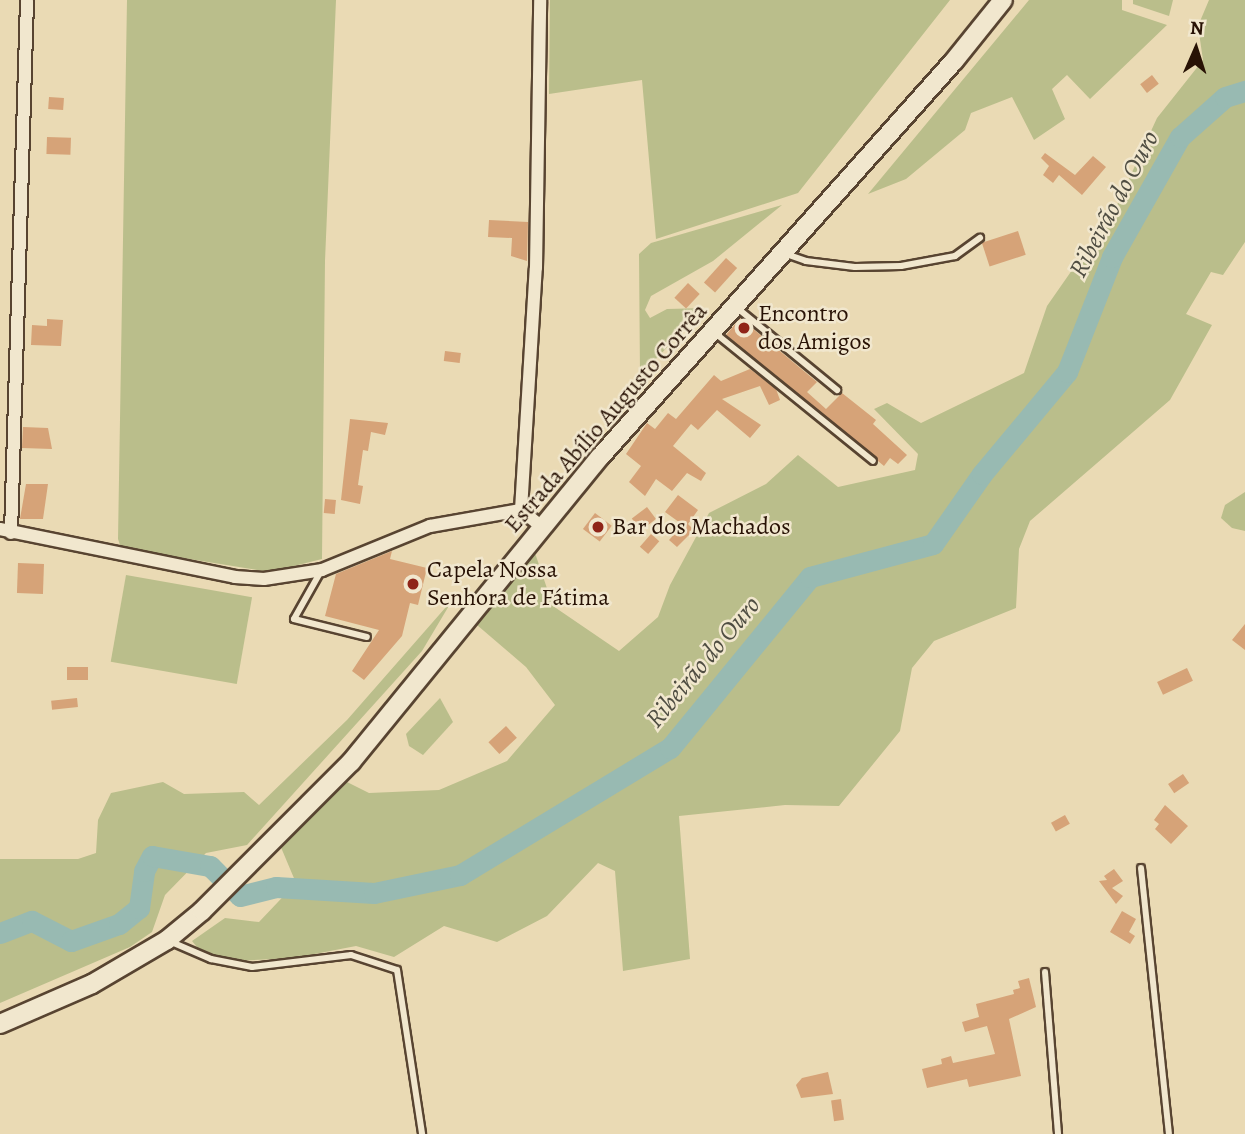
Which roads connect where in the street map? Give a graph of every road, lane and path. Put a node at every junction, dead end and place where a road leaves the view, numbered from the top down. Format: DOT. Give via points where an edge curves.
graph roads {
  1 [pos="27,0"];
  2 [pos="540,0"];
  3 [pos="1003,0"];
  4 [pos="979,238"];
  5 [pos="785,253"];
  6 [pos="736,307"];
  7 [pos="713,332"];
  8 [pos="837,390"];
  9 [pos="873,461"];
  10 [pos="521,510"];
  11 [pos="541,526"];
  12 [pos="5,531"];
  13 [pos="322,570"];
  14 [pos="368,636"];
  15 [pos="1141,868"];
  16 [pos="167,940"];
  17 [pos="1045,972"];
  18 [pos="0,1024"];
  19 [pos="422,1134"];
  20 [pos="1058,1134"];
  21 [pos="1169,1134"];
  1 -- 12 [label="street"];
  2 -- 10 [label="street" via="536,268"];
  3 -- 5 [label="main road, Estrada Abílio Augusto Corrêa"];
  4 -- 5 [label="lane" via="955,256 901,265 855,267 806,261"];
  5 -- 6 [label="main road, Estrada Abílio Augusto Corrêa"];
  6 -- 7 [label="main road, Estrada Abílio Augusto Corrêa"];
  6 -- 8 [label="lane"];
  7 -- 9 [label="lane"];
  7 -- 11 [label="main road, Estrada Abílio Augusto Corrêa"];
  10 -- 11 [label="street"];
  10 -- 13 [label="street" via="430,526"];
  11 -- 16 [label="main road, Estrada Abílio Augusto Corrêa" via="351,762"];
  12 -- 13 [label="street" via="235,577 284,578"];
  13 -- 14 [label="lane" via="294,619"];
  15 -- 21 [label="lane"];
  16 -- 18 [label="main road, Estrada Abílio Augusto Corrêa" via="92,984"];
  16 -- 19 [label="lane" via="211,960 252,967 351,955 397,970"];
  17 -- 20 [label="lane"];
}
